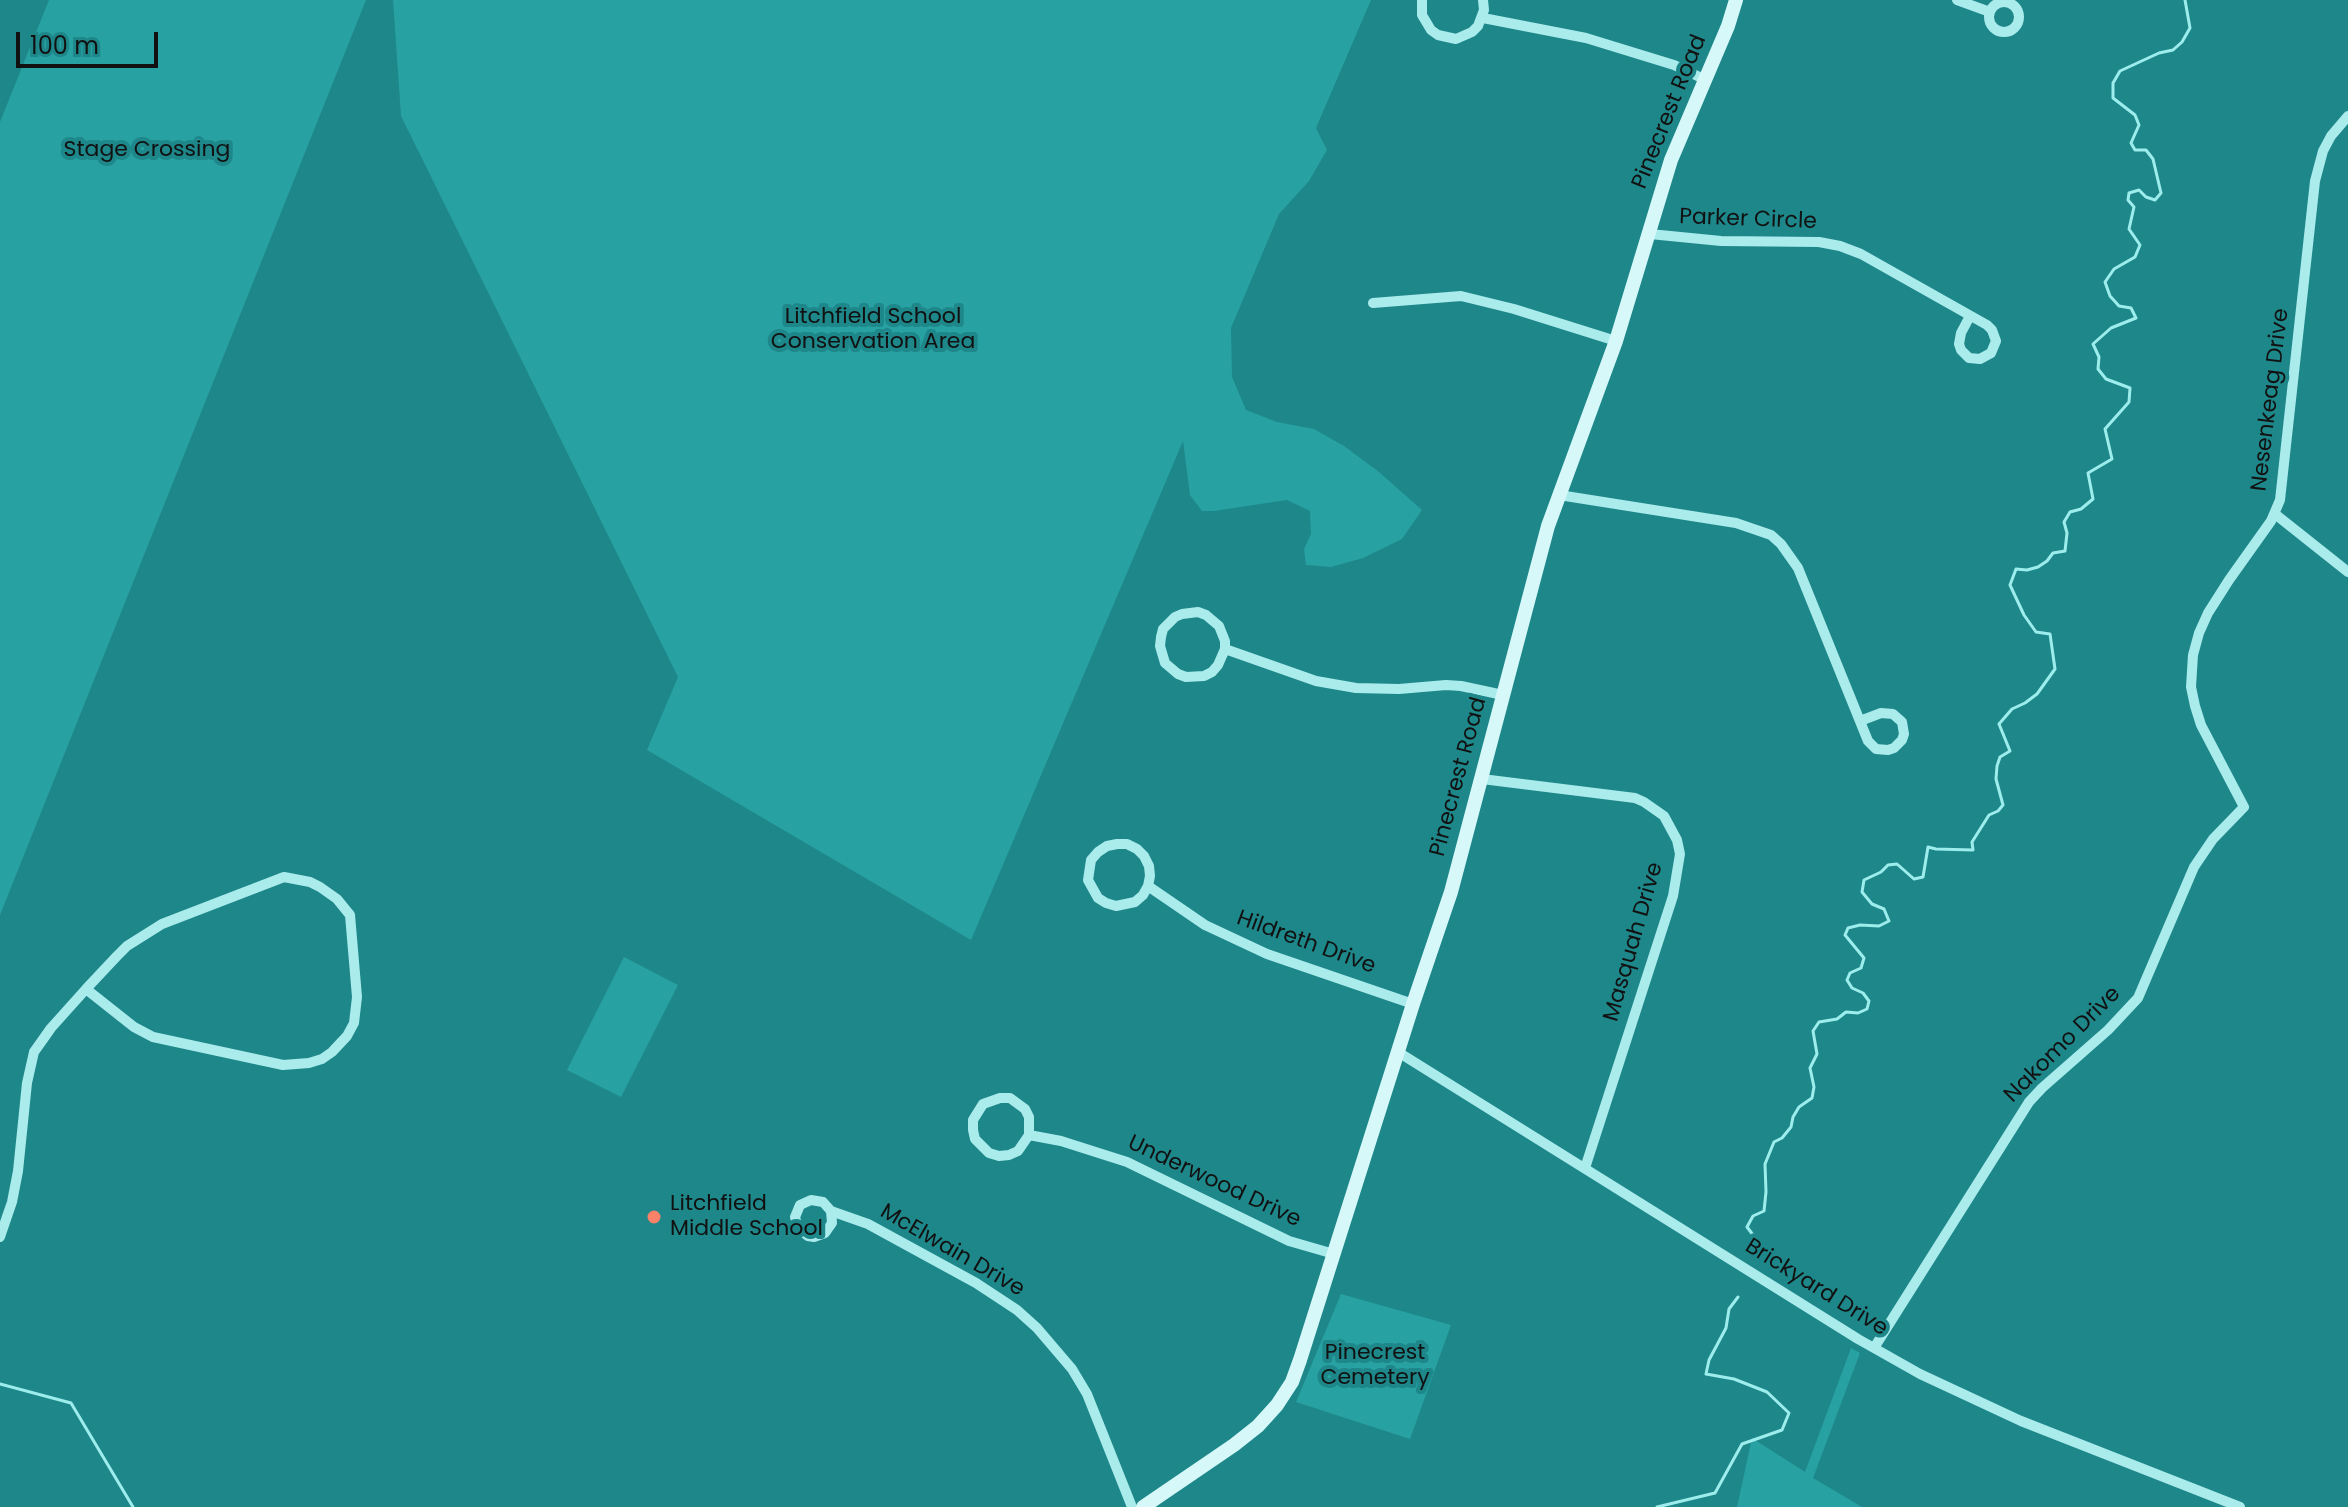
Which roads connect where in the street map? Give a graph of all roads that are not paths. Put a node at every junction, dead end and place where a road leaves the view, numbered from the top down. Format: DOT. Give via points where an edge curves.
graph roads {
  1 [pos="1422,0"];
  2 [pos="1483,0"];
  3 [pos="1736,0"];
  4 [pos="1957,0"];
  5 [pos="1990,12"];
  6 [pos="1483,18"];
  7 [pos="1706,80"];
  8 [pos="2348,116"];
  9 [pos="1650,234"];
  10 [pos="1373,303"];
  11 [pos="1970,316"];
  12 [pos="1616,341"];
  13 [pos="1559,495"];
  14 [pos="2275,514"];
  15 [pos="2348,572"];
  16 [pos="1225,649"];
  17 [pos="1503,695"];
  18 [pos="1860,721"];
  19 [pos="1482,779"];
  20 [pos="2244,807"];
  21 [pos="1148,886"];
  22 [pos="86,989"];
  23 [pos="1413,1004"];
  24 [pos="1398,1052"];
  25 [pos="1029,1135"];
  26 [pos="1585,1168"];
  27 [pos="831,1211"];
  28 [pos="0,1237"];
  29 [pos="1334,1254"];
  30 [pos="1874,1348"];
  31 [pos="1132,1507"];
  32 [pos="1143,1507"];
  33 [pos="2240,1507"];
  1 -- 6 [label="street" via="1425,23 1446,39 1464,37"];
  2 -- 6 [label="street"];
  3 -- 7 [label="street, Pinecrest Road"];
  4 -- 5 [label="street"];
  6 -- 7 [label="street" via="1586,38"];
  7 -- 9 [label="street, Pinecrest Road" via="1671,160"];
  8 -- 14 [label="street, Nesenkeag Drive" via="2331,136 2317,173 2285,477"];
  9 -- 11 [label="street, Parker Circle" via="1840,246"];
  9 -- 12 [label="street, Pinecrest Road"];
  10 -- 12 [label="street" via="1461,296"];
  12 -- 13 [label="street, Pinecrest Road"];
  13 -- 17 [label="street, Pinecrest Road"];
  13 -- 18 [label="street" via="1736,523 1771,535 1798,568"];
  14 -- 15 [label="street"];
  14 -- 20 [label="street, Nesenkeag Drive" via="2218,597 2193,655 2191,687 2201,725"];
  16 -- 16 [label="street" via="1212,672 1186,677 1161,655 1163,629 1175,617 1198,612 1219,626"];
  16 -- 17 [label="street" via="1342,687 1446,685"];
  17 -- 19 [label="street, Pinecrest Road"];
  18 -- 18 [label="street" via="1893,714 1902,722 1902,740 1894,748 1876,749"];
  19 -- 23 [label="street, Pinecrest Road"];
  19 -- 26 [label="street, Masquah Drive" via="1635,798 1664,816 1677,840 1673,896"];
  20 -- 30 [label="street, Nakomo Drive" via="2194,867 2138,998 2029,1102"];
  21 -- 21 [label="street" via="1126,905 1106,903 1088,880 1091,860 1107,846 1127,844 1149,866"];
  21 -- 23 [label="street, Hildreth Drive" via="1234,940"];
  22 -- 22 [label="street" via="139,937 284,877 320,887 350,915 354,1023 332,1052 309,1063 283,1065 153,1037"];
  22 -- 28 [label="street" via="44,1035 31,1060 18,1171"];
  23 -- 24 [label="street, Pinecrest Road"];
  24 -- 26 [label="street, Brickyard Drive"];
  24 -- 29 [label="street, Pinecrest Road"];
  25 -- 25 [label="street" via="1018,1151 999,1156 975,1139 973,1120 991,1099 1010,1098 1025,1109"];
  25 -- 29 [label="street, Underwood Drive" via="1127,1162 1289,1241"];
  26 -- 30 [label="street, Brickyard Drive"];
  27 -- 31 [label="street, McElwain Drive" via="868,1224 976,1283 1037,1328 1087,1394"];
  29 -- 32 [label="street, Pinecrest Road" via="1303,1353 1277,1405 1234,1445"];
  30 -- 33 [label="street, Brickyard Drive" via="2016,1419"];
}
